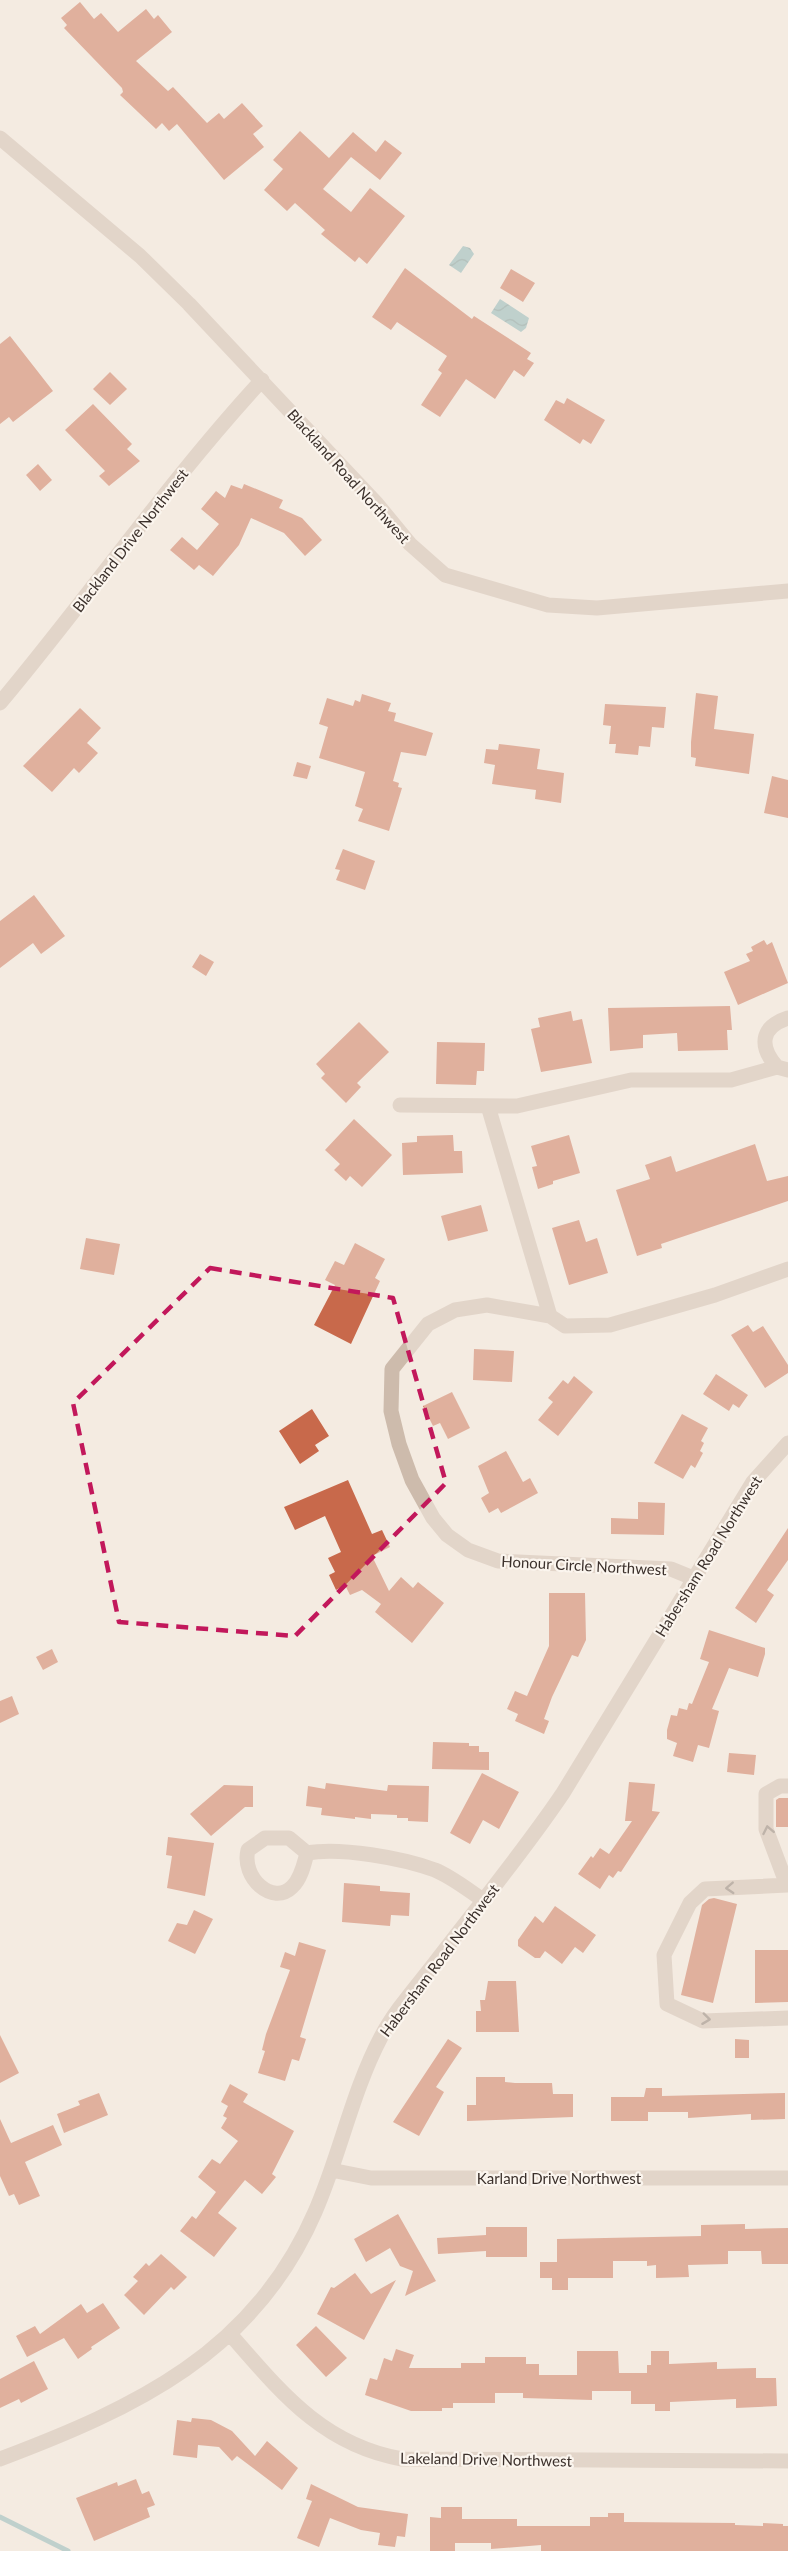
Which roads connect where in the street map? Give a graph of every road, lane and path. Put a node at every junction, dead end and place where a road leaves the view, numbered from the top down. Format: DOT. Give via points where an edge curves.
graph roads {
  1 [pos="0,138"];
  2 [pos="262,380"];
  3 [pos="788,591"];
  4 [pos="0,703"];
  5 [pos="788,1018"];
  6 [pos="783,1069"];
  7 [pos="400,1105"];
  8 [pos="488,1106"];
  9 [pos="788,1269"];
  10 [pos="550,1316"];
  11 [pos="788,1443"];
  12 [pos="693,1578"];
  13 [pos="788,1786"];
  14 [pos="307,1853"];
  15 [pos="787,1885"];
  16 [pos="483,1900"];
  17 [pos="788,2018"];
  18 [pos="331,2170"];
  19 [pos="788,2178"];
  20 [pos="230,2334"];
  21 [pos="0,2459"];
  22 [pos="788,2461"];
  1 -- 2 [label="street, Blackland Road Northwest" via="140,256"];
  2 -- 3 [label="street, Blackland Road Northwest" via="410,544 445,575 548,605 597,608"];
  2 -- 4 [label="street, Blackland Drive Northwest" via="130,536"];
  5 -- 6 [label="street" via="772,1025 764,1039 766,1055"];
  6 -- 8 [label="street" via="731,1080 631,1080 517,1106"];
  7 -- 8 [label="street"];
  8 -- 10 [label="street"];
  9 -- 10 [label="street, Honour Circle Northwest" via="716,1295 610,1325 566,1326"];
  10 -- 12 [label="street, Honour Circle Northwest" via="487,1305 455,1310 428,1324 392,1369 391,1411 412,1480 447,1535 468,1550 498,1561 671,1569"];
  11 -- 12 [label="street, Habersham Road Northwest" via="753,1482"];
  12 -- 16 [label="street, Habersham Road Northwest" via="563,1793 531,1841"];
  15 -- 13 [label="street, one-way" via="766,1829 766,1794"];
  14 -- 16 [label="street" via="327,1849 436,1870"];
  15 -- 17 [label="street, one-way" via="705,1889 690,1903 664,1955 667,2004 703,2021"];
  16 -- 18 [label="street, Habersham Road Northwest" via="381,2036"];
  18 -- 19 [label="street, Karland Drive Northwest" via="370,2178"];
  18 -- 20 [label="street, Habersham Road Northwest" via="315,2213 292,2255 266,2295"];
  20 -- 21 [label="street, Habersham Road Northwest" via="182,2374 124,2408"];
  20 -- 22 [label="street, Lakeland Drive Northwest" via="274,2386 324,2429 343,2441 383,2456 530,2461"];
}
